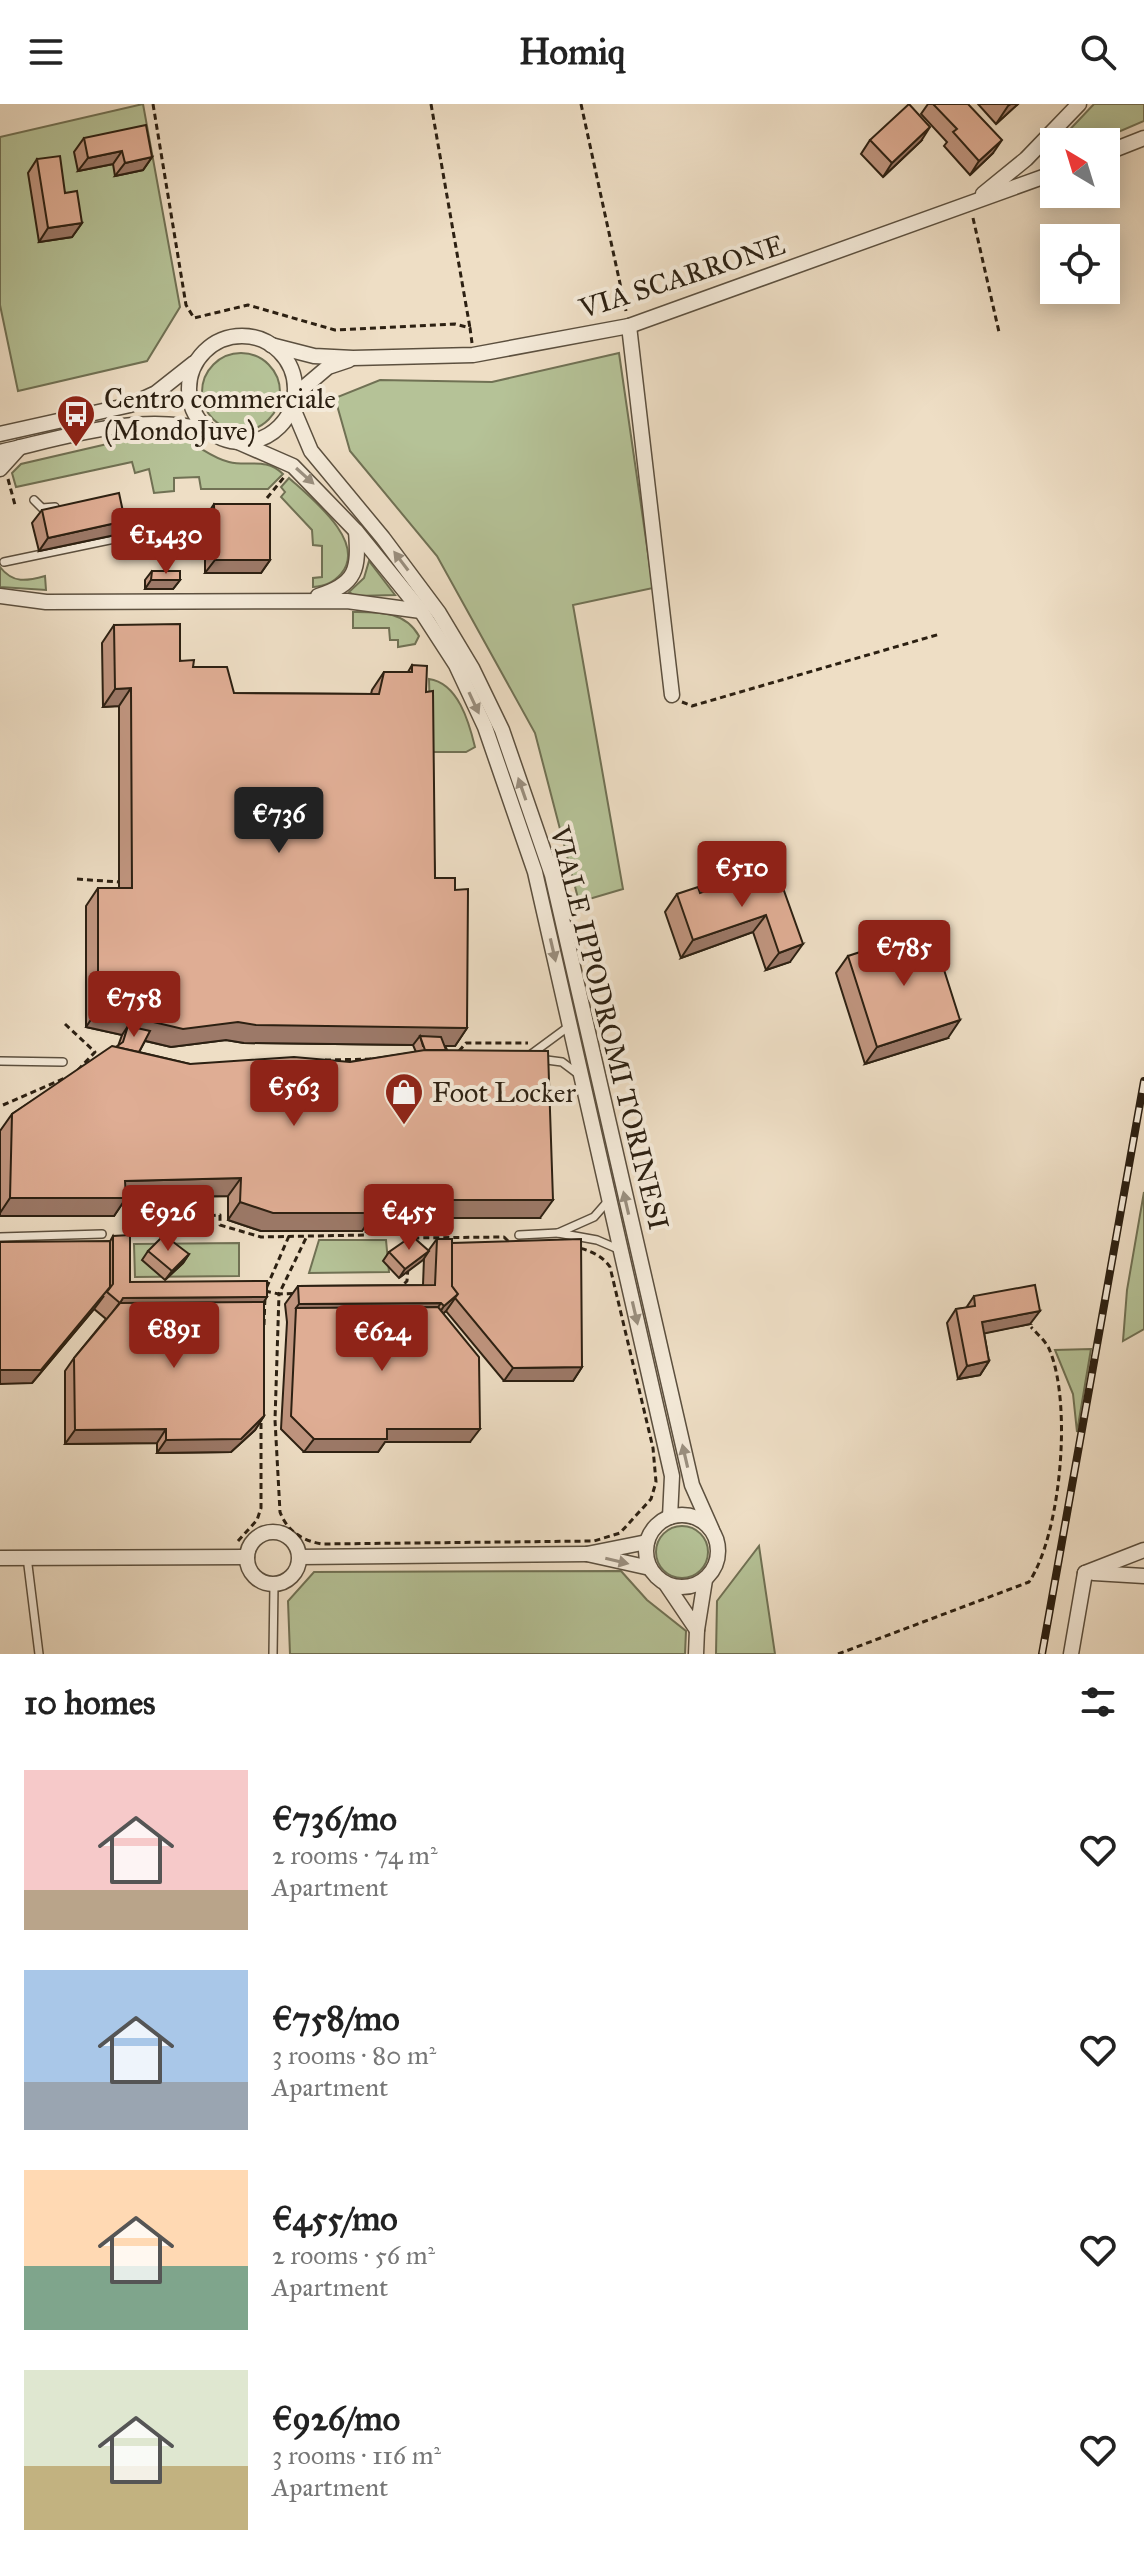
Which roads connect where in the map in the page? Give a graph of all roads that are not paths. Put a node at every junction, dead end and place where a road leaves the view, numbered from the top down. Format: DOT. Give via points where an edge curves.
graph roads {
  1 [pos="1079,104"];
  2 [pos="1056,128"];
  3 [pos="1144,138"];
  4 [pos="1040,144"];
  5 [pos="1120,147"];
  6 [pos="1040,178"];
  7 [pos="970,204"];
  8 [pos="629,326"];
  9 [pos="271,345"];
  10 [pos="353,358"];
  11 [pos="197,361"];
  12 [pos="293,401"];
  13 [pos="207,430"];
  14 [pos="0,434"];
  15 [pos="238,442"];
  16 [pos="20,447"];
  17 [pos="0,452"];
  18 [pos="4,472"];
  19 [pos="34,500"];
  20 [pos="119,501"];
  21 [pos="63,506"];
  22 [pos="356,531"];
  23 [pos="4,562"];
  24 [pos="0,596"];
  25 [pos="302,600"];
  26 [pos="16,601"];
  27 [pos="0,606"];
  28 [pos="421,611"];
  29 [pos="672,695"];
  30 [pos="570,1026"];
  31 [pos="0,1061"];
  32 [pos="63,1062"];
  33 [pos="584,1080"];
  34 [pos="609,1199"];
  35 [pos="558,1233"];
  36 [pos="102,1234"];
  37 [pos="519,1235"];
  38 [pos="0,1237"];
  39 [pos="621,1251"];
  40 [pos="670,1517"];
  41 [pos="712,1530"];
  42 [pos="647,1542"];
  43 [pos="1144,1550"];
  44 [pos="587,1554"];
  45 [pos="27,1557"];
  46 [pos="247,1557"];
  47 [pos="300,1557"];
  48 [pos="0,1558"];
  49 [pos="650,1568"];
  50 [pos="1085,1573"];
  51 [pos="1144,1576"];
  52 [pos="705,1580"];
  53 [pos="666,1584"];
  54 [pos="274,1585"];
  55 [pos="697,1630"];
  56 [pos="39,1654"];
  57 [pos="273,1654"];
  58 [pos="696,1654"];
  59 [pos="1071,1654"];
  1 -- 2 [label="street, VIA SCARRONE"];
  3 -- 5 [label="street"];
  4 -- 7 [label="street, VIA SCARRONE"];
  6 -- 7 [label="street, VIA SCARRONE"];
  7 -- 8 [label="street, VIA SCARRONE"];
  8 -- 10 [label="street, VIA SCARRONE" via="473,355"];
  8 -- 29 [label="street"];
  9 -- 10 [label="street, VIA SCARRONE" via="314,356"];
  9 -- 11 [label="street" via="239,336 223,340"];
  9 -- 12 [label="street" via="290,367"];
  10 -- 12 [label="street, VIA SCARRONE" via="328,367"];
  11 -- 13 [label="street" via="189,389 197,418"];
  11 -- 14 [label="street" via="156,393 130,405"];
  12 -- 15 [label="street" via="271,433"];
  41 -- 12 [label="street, VIALE IPPODROMI TORINESI, one-way" via="692,1485 552,875 502,730 439,613 311,451"];
  13 -- 15 [label="street"];
  13 -- 16 [label="street" via="149,421"];
  15 -- 22 [label="street, VIALE IPPODROMI TORINESI, one-way" via="293,466"];
  16 -- 17 [label="street"];
  16 -- 18 [label="street"];
  19 -- 21 [label="lane" via="42,508"];
  20 -- 23 [label="lane" via="123,536"];
  22 -- 25 [label="street" via="359,559 347,584"];
  22 -- 28 [label="street, VIALE IPPODROMI TORINESI"];
  24 -- 26 [label="street"];
  25 -- 26 [label="street"];
  25 -- 28 [label="street" via="359,601"];
  26 -- 27 [label="street"];
  28 -- 30 [label="street, VIALE IPPODROMI TORINESI, one-way" via="456,665 485,727 535,872"];
  30 -- 33 [label="street, VIALE IPPODROMI TORINESI"];
  30 -- 33 [label="lane" via="525,1058 562,1062"];
  31 -- 32 [label="lane"];
  33 -- 34 [label="street, VIALE IPPODROMI TORINESI"];
  34 -- 35 [label="lane" via="594,1217"];
  34 -- 39 [label="street, VIALE IPPODROMI TORINESI"];
  35 -- 37 [label="lane"];
  35 -- 39 [label="lane"];
  36 -- 38 [label="lane"];
  39 -- 40 [label="street, VIALE IPPODROMI TORINESI, one-way" via="672,1476"];
  40 -- 41 [label="street" via="693,1517"];
  40 -- 42 [label="street"];
  41 -- 52 [label="street" via="717,1562"];
  42 -- 44 [label="street"];
  42 -- 49 [label="street"];
  43 -- 50 [label="street"];
  44 -- 47 [label="street"];
  44 -- 49 [label="street, one-way"];
  45 -- 46 [label="street"];
  45 -- 48 [label="street"];
  45 -- 56 [label="lane"];
  46 -- 47 [label="street" via="253,1541 278,1532 293,1541"];
  46 -- 54 [label="street" via="257,1580"];
  47 -- 54 [label="street" via="295,1573"];
  49 -- 53 [label="street"];
  50 -- 51 [label="street"];
  50 -- 59 [label="street"];
  52 -- 53 [label="street" via="684,1588"];
  52 -- 55 [label="street"];
  53 -- 55 [label="street"];
  54 -- 57 [label="lane"];
  55 -- 58 [label="street"];
}
